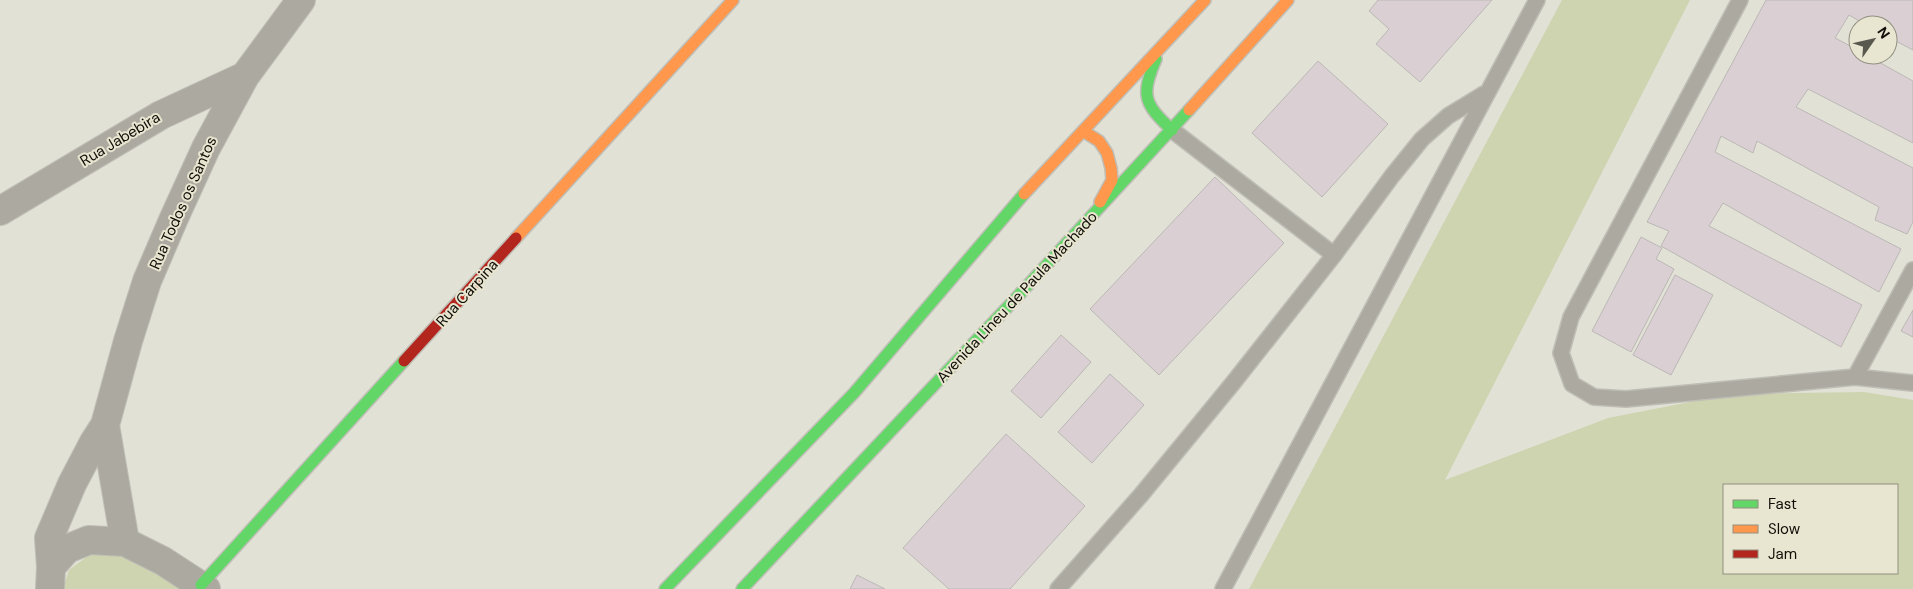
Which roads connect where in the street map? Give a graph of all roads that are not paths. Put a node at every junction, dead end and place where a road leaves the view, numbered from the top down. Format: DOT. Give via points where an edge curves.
graph roads {
  1 [pos="302,0"];
  2 [pos="732,0"];
  3 [pos="1205,0"];
  4 [pos="1288,0"];
  5 [pos="1536,0"];
  6 [pos="1740,0"];
  7 [pos="1160,51"];
  8 [pos="244,76"];
  9 [pos="1486,93"];
  10 [pos="1172,130"];
  11 [pos="1083,131"];
  12 [pos="0,211"];
  13 [pos="1074,237"];
  14 [pos="1334,255"];
  15 [pos="1913,270"];
  16 [pos="1855,377"];
  17 [pos="1913,383"];
  18 [pos="105,425"];
  19 [pos="125,542"];
  20 [pos="50,578"];
  21 [pos="203,587"];
  22 [pos="665,589"];
  23 [pos="742,589"];
  24 [pos="1058,589"];
  25 [pos="1223,589"];
  1 -- 8 [label="street, Rua Todos os Santos"];
  2 -- 21 [label="main road, Rua Carpina"];
  3 -- 7 [label="main road"];
  4 -- 10 [label="main road, Avenida Lineu de Paula Machado"];
  5 -- 9 [label="lane"];
  6 -- 16 [label="lane" via="1571,317 1561,353 1572,384 1594,397 1626,399"];
  7 -- 10 [label="main road" via="1147,80 1145,95 1153,111"];
  7 -- 11 [label="main road"];
  8 -- 12 [label="street, Rua Jabebira" via="161,115"];
  8 -- 18 [label="street, Rua Todos os Santos" via="206,148 148,281"];
  9 -- 14 [label="lane" via="1448,116 1422,139"];
  9 -- 25 [label="lane"];
  10 -- 13 [label="main road, Avenida Lineu de Paula Machado"];
  10 -- 14 [label="lane"];
  11 -- 13 [label="main road" via="1099,141 1107,153 1112,180"];
  11 -- 22 [label="main road" via="1026,191 854,393"];
  13 -- 23 [label="main road, Avenida Lineu de Paula Machado"];
  14 -- 24 [label="lane" via="1141,495"];
  15 -- 16 [label="lane"];
  16 -- 17 [label="lane"];
  18 -- 19 [label="street, Rua Todos os Santos"];
  18 -- 20 [label="street, Rua Todos os Santos" via="72,484 49,538"];
  19 -- 20 [label="street" via="89,540 67,550"];
  19 -- 21 [label="street" via="163,561"];
}
